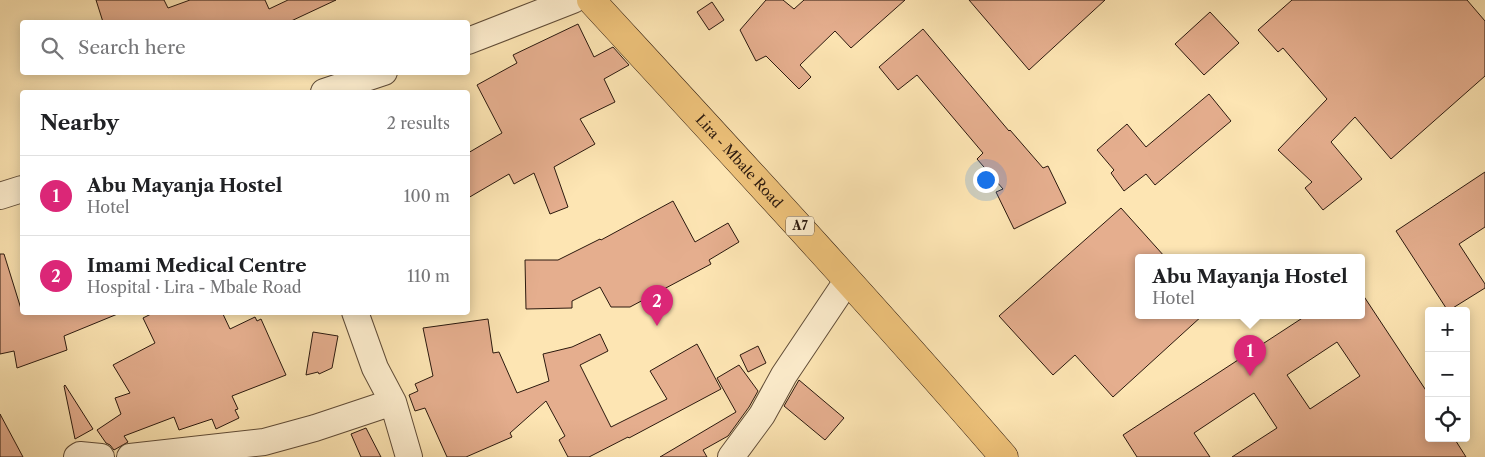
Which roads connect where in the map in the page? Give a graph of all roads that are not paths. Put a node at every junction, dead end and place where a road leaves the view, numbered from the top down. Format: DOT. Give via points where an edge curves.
graph roads {
  1 [pos="573,0"];
  2 [pos="591,0"];
  3 [pos="470,40"];
  4 [pos="375,75"];
  5 [pos="330,90"];
  6 [pos="20,190"];
  7 [pos="0,196"];
  8 [pos="847,281"];
  9 [pos="356,315"];
  10 [pos="394,402"];
  11 [pos="77,457"];
  12 [pos="102,457"];
  13 [pos="130,457"];
  14 [pos="409,457"];
  15 [pos="731,457"];
  16 [pos="1004,457"];
  1 -- 3 [label="street"];
  2 -- 8 [label="main road, Lira - Mbale Road / A7"];
  4 -- 5 [label="street"];
  6 -- 7 [label="street"];
  8 -- 15 [label="street" via="799,351 762,415"];
  8 -- 16 [label="main road, Lira - Mbale Road / A7"];
  9 -- 10 [label="street" via="375,368"];
  10 -- 13 [label="street" via="264,442"];
  10 -- 14 [label="street"];
  11 -- 12 [label="street" via="80,454"];
}
